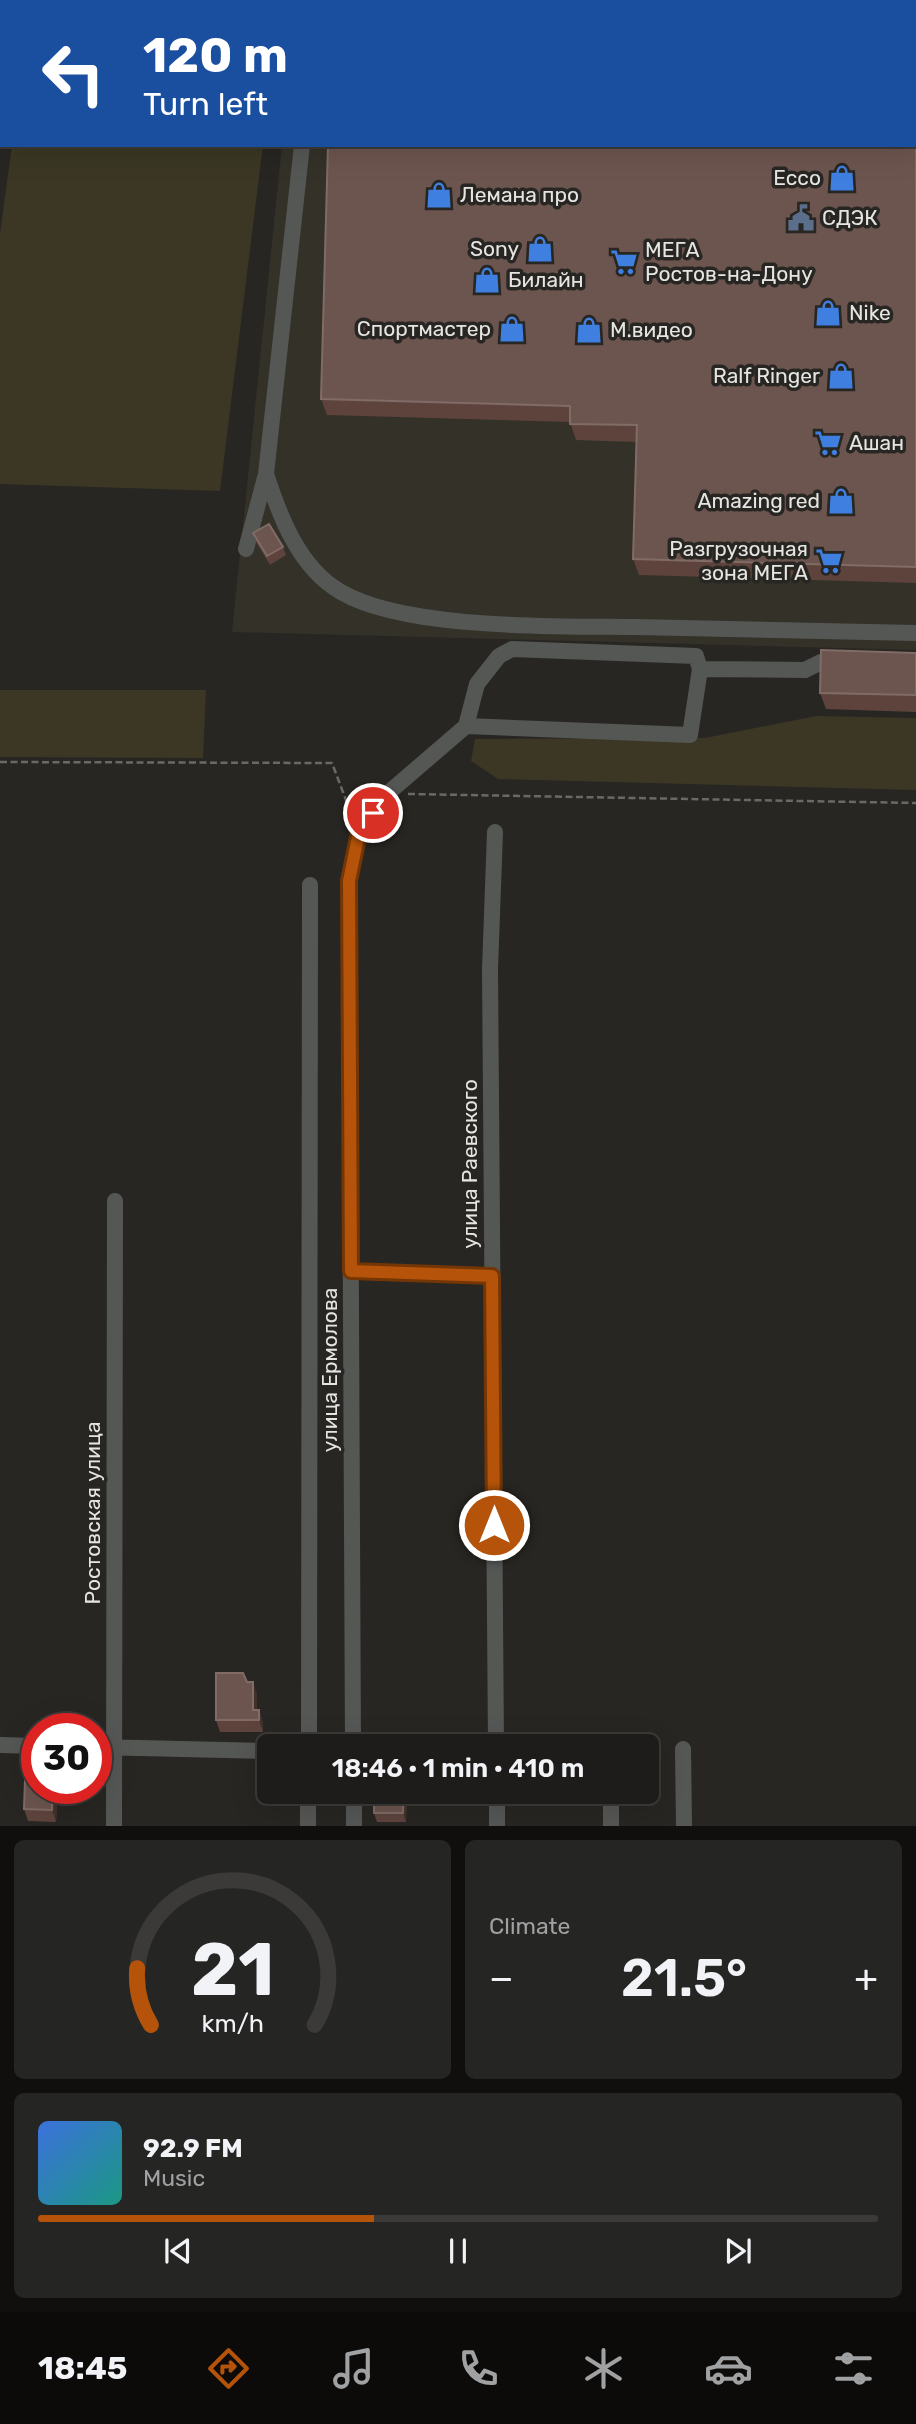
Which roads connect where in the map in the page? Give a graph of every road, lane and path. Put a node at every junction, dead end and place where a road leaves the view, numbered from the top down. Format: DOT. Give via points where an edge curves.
graph roads {
  1 [pos="302,147"];
  2 [pos="267,474"];
  3 [pos="246,549"];
  4 [pos="916,632"];
  5 [pos="855,660"];
  6 [pos="700,669"];
  7 [pos="466,726"];
  8 [pos="0,762"];
  9 [pos="387,794"];
  10 [pos="916,803"];
  11 [pos="359,832"];
  12 [pos="495,832"];
  13 [pos="310,885"];
  14 [pos="115,1201"];
  15 [pos="351,1271"];
  16 [pos="492,1276"];
  17 [pos="309,1734"];
  18 [pos="353,1734"];
  19 [pos="496,1734"];
  20 [pos="0,1745"];
  21 [pos="21,1746"];
  22 [pos="114,1748"];
  23 [pos="683,1749"];
  24 [pos="257,1751"];
  25 [pos="309,1804"];
  26 [pos="354,1804"];
  27 [pos="497,1804"];
  28 [pos="611,1804"];
  29 [pos="114,1825"];
  30 [pos="308,1825"];
  31 [pos="354,1825"];
  32 [pos="497,1825"];
  33 [pos="611,1825"];
  34 [pos="684,1825"];
  1 -- 2 [label="street"];
  2 -- 3 [label="street"];
  2 -- 4 [label="street" via="282,521 322,578 342,593 418,615 528,626"];
  5 -- 6 [label="street" via="821,662 805,670"];
  6 -- 7 [label="street" via="690,735"];
  6 -- 7 [label="street" via="696,656 521,647 499,656 477,684"];
  7 -- 9 [label="street, улица Ермолова"];
  8 -- 11 [label="path" via="332,763"];
  9 -- 10 [label="path"];
  9 -- 11 [label="street, улица Ермолова"];
  11 -- 15 [label="street, улица Ермолова" via="349,881"];
  12 -- 16 [label="street, улица Раевского" via="490,969"];
  13 -- 17 [label="street, улица Ермолова"];
  14 -- 22 [label="street, Ростовская улица"];
  15 -- 16 [label="street"];
  15 -- 18 [label="street, улица Ермолова"];
  16 -- 19 [label="street, улица Раевского"];
  20 -- 21 [label="street"];
  22 -- 24 [label="street"];
  22 -- 29 [label="street, Ростовская улица"];
  23 -- 34 [label="street"];
  25 -- 30 [label="street"];
  26 -- 31 [label="street"];
  27 -- 32 [label="street"];
  28 -- 33 [label="street"];
}
